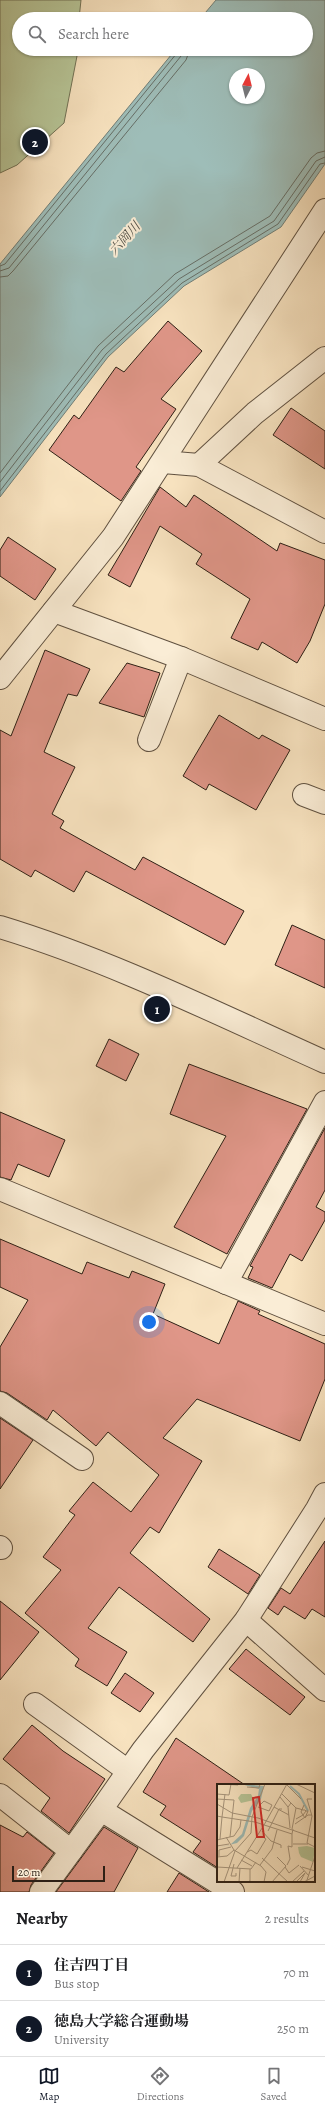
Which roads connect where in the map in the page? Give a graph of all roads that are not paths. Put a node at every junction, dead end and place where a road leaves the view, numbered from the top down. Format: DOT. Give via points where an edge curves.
graph roads {
  1 [pos="325,210"];
  2 [pos="325,358"];
  3 [pos="163,462"];
  4 [pos="199,465"];
  5 [pos="325,532"];
  6 [pos="54,611"];
  7 [pos="180,658"];
  8 [pos="0,678"];
  9 [pos="325,719"];
  10 [pos="149,740"];
  11 [pos="304,795"];
  12 [pos="325,803"];
  13 [pos="0,927"];
  14 [pos="325,1062"];
  15 [pos="325,1102"];
  16 [pos="0,1189"];
  17 [pos="226,1283"];
  18 [pos="325,1324"];
  19 [pos="0,1403"];
  20 [pos="82,1459"];
  21 [pos="325,1494"];
  22 [pos="246,1620"];
  23 [pos="325,1690"];
  24 [pos="35,1704"];
  25 [pos="128,1771"];
  26 [pos="0,1795"];
  27 [pos="102,1810"];
  28 [pos="71,1851"];
  29 [pos="217,1882"];
  30 [pos="217,1882"];
  31 [pos="41,1892"];
  32 [pos="233,1892"];
  1 -- 3 [label="street"];
  2 -- 4 [label="street" via="255,413"];
  3 -- 4 [label="street"];
  3 -- 6 [label="street" via="113,537"];
  4 -- 5 [label="street"];
  6 -- 7 [label="street"];
  6 -- 8 [label="street"];
  7 -- 9 [label="street"];
  7 -- 10 [label="street"];
  11 -- 12 [label="street"];
  13 -- 14 [label="street" via="28,935 124,972"];
  15 -- 17 [label="street"];
  16 -- 17 [label="street"];
  17 -- 18 [label="street"];
  19 -- 20 [label="street"];
  21 -- 22 [label="street"];
  22 -- 23 [label="street"];
  22 -- 25 [label="street"];
  24 -- 25 [label="street"];
  25 -- 27 [label="street"];
  26 -- 28 [label="street"];
  27 -- 28 [label="street"];
  27 -- 29 [label="street"];
  28 -- 31 [label="street"];
  30 -- 32 [label="street"];
}
